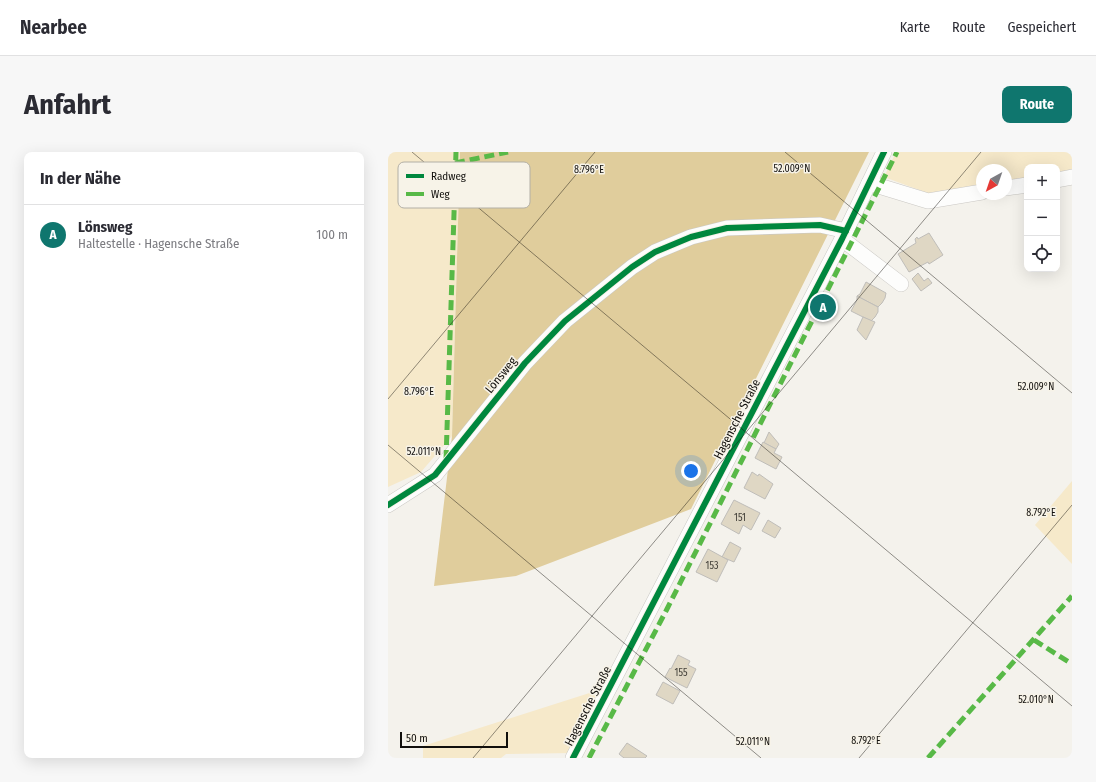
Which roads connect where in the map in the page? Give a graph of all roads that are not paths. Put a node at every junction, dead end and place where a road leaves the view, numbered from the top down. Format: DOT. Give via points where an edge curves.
graph roads {
  1 [pos="884,152"];
  2 [pos="1072,177"];
  3 [pos="1060,179"];
  4 [pos="869,183"];
  5 [pos="1024,185"];
  6 [pos="1012,187"];
  7 [pos="976,193"];
  8 [pos="844,235"];
  9 [pos="901,284"];
  10 [pos="388,505"];
  11 [pos="573,758"];
  1 -- 4 [label="street, Hagensche Straße"];
  2 -- 3 [label="street"];
  4 -- 7 [label="street" via="928,201"];
  4 -- 8 [label="street, Hagensche Straße"];
  5 -- 6 [label="street"];
  8 -- 9 [label="street"];
  8 -- 10 [label="street, Lönsweg" via="820,225 727,228 691,237 655,252 632,267 565,321 525,363 435,475"];
  8 -- 11 [label="street, Hagensche Straße"];
}
